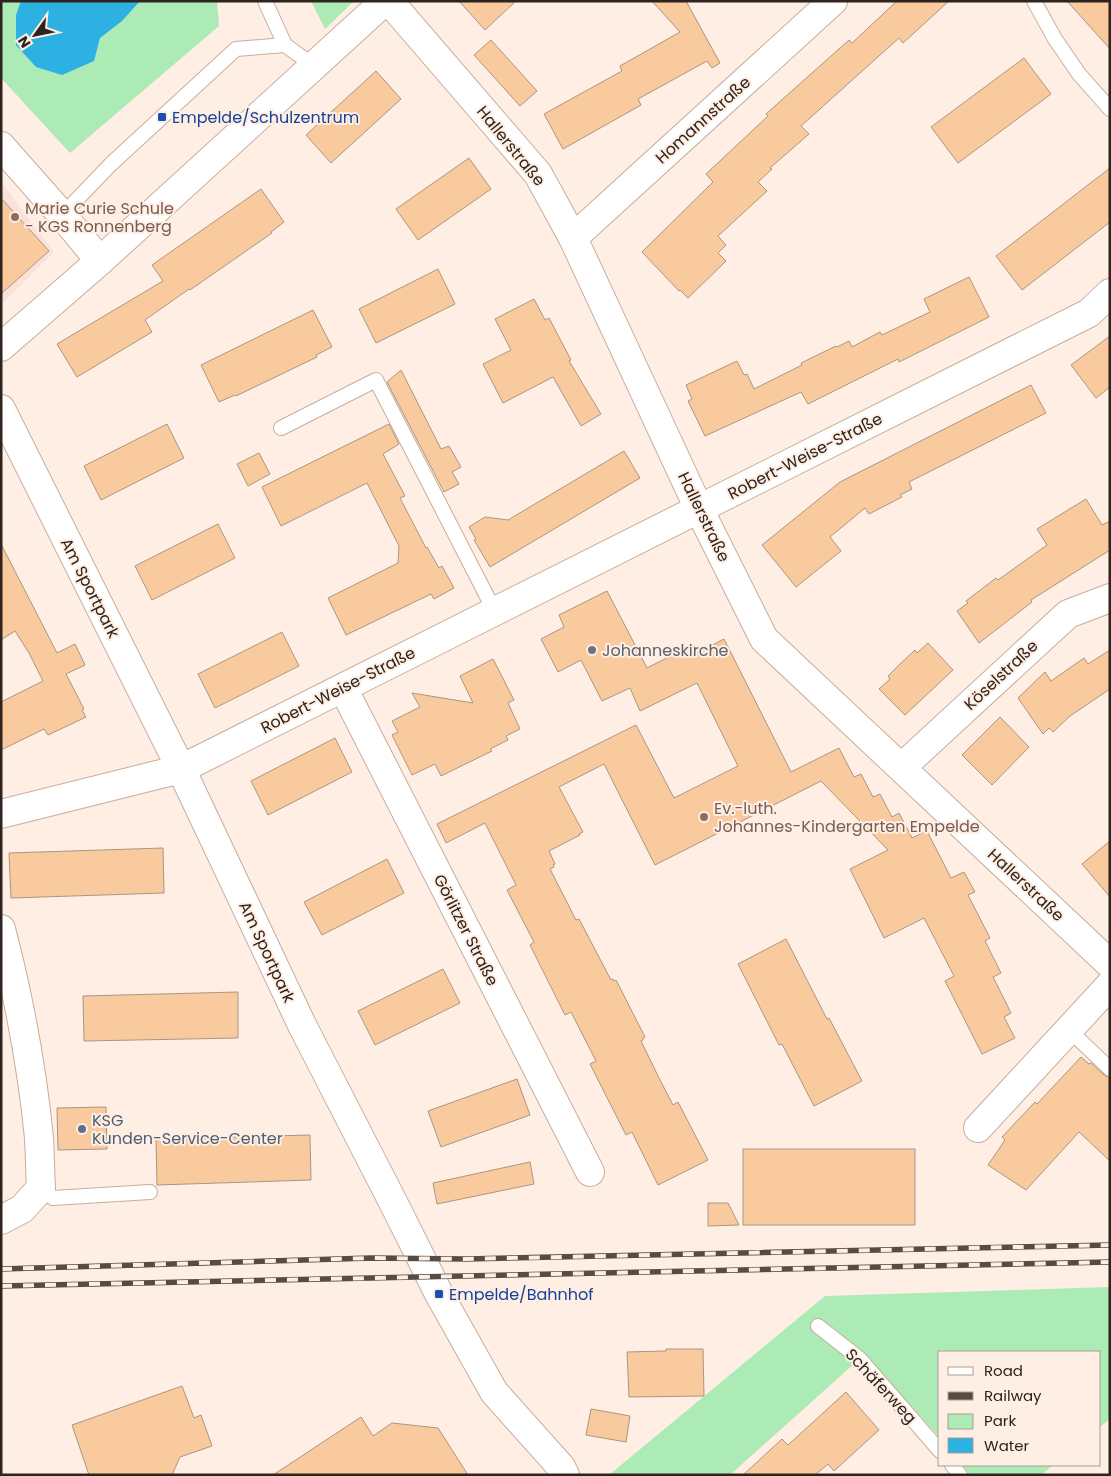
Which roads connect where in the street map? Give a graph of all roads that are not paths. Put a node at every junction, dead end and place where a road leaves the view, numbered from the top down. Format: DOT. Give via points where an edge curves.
graph roads {
  1 [pos="265,1"];
  2 [pos="385,1"];
  3 [pos="389,1"];
  4 [pos="833,1"];
  5 [pos="1034,1"];
  6 [pos="285,44"];
  7 [pos="314,66"];
  8 [pos="1110,109"];
  9 [pos="1,146"];
  10 [pos="62,215"];
  11 [pos="573,238"];
  12 [pos="100,261"];
  13 [pos="1110,293"];
  14 [pos="1,347"];
  15 [pos="1,409"];
  16 [pos="281,428"];
  17 [pos="699,510"];
  18 [pos="1110,598"];
  19 [pos="495,612"];
  20 [pos="343,688"];
  21 [pos="902,767"];
  22 [pos="181,769"];
  23 [pos="1,814"];
  24 [pos="1,930"];
  25 [pos="1110,964"];
  26 [pos="1110,985"];
  27 [pos="1068,1030"];
  28 [pos="1110,1069"];
  29 [pos="978,1128"];
  30 [pos="590,1172"];
  31 [pos="41,1188"];
  32 [pos="150,1192"];
  33 [pos="1,1220"];
  34 [pos="818,1326"];
  35 [pos="938,1449"];
  36 [pos="565,1475"];
  1 -- 6 [label="lane"];
  2 -- 7 [label="street"];
  3 -- 11 [label="street, Hallerstraße" via="538,174"];
  4 -- 11 [label="street, Homannstraße"];
  5 -- 8 [label="lane" via="1080,74"];
  6 -- 7 [label="lane"];
  6 -- 10 [label="lane" via="236,49 111,164"];
  7 -- 12 [label="street"];
  9 -- 10 [label="street"];
  10 -- 12 [label="street"];
  11 -- 17 [label="street, Hallerstraße"];
  12 -- 14 [label="street"];
  13 -- 17 [label="street, Robert-Weise-Straße" via="1089,313"];
  15 -- 22 [label="street, Am Sportpark"];
  16 -- 19 [label="lane" via="376,380"];
  17 -- 19 [label="street, Robert-Weise-Straße"];
  17 -- 21 [label="street, Hallerstraße" via="764,639"];
  18 -- 21 [label="street, Köselstraße" via="1068,614"];
  19 -- 20 [label="street, Robert-Weise-Straße"];
  20 -- 22 [label="street, Robert-Weise-Straße"];
  20 -- 30 [label="street, Görlitzer Straße"];
  21 -- 25 [label="street, Hallerstraße"];
  22 -- 23 [label="street, Robert-Weise-Straße"];
  22 -- 36 [label="street, Am Sportpark" via="302,1025 438,1294 494,1392"];
  24 -- 31 [label="street" via="21,1013 30,1068"];
  26 -- 27 [label="street"];
  27 -- 28 [label="lane"];
  27 -- 29 [label="street"];
  31 -- 32 [label="lane" via="53,1198"];
  31 -- 33 [label="street" via="22,1209"];
  34 -- 35 [label="lane, Schäferweg" via="860,1359"];
}
